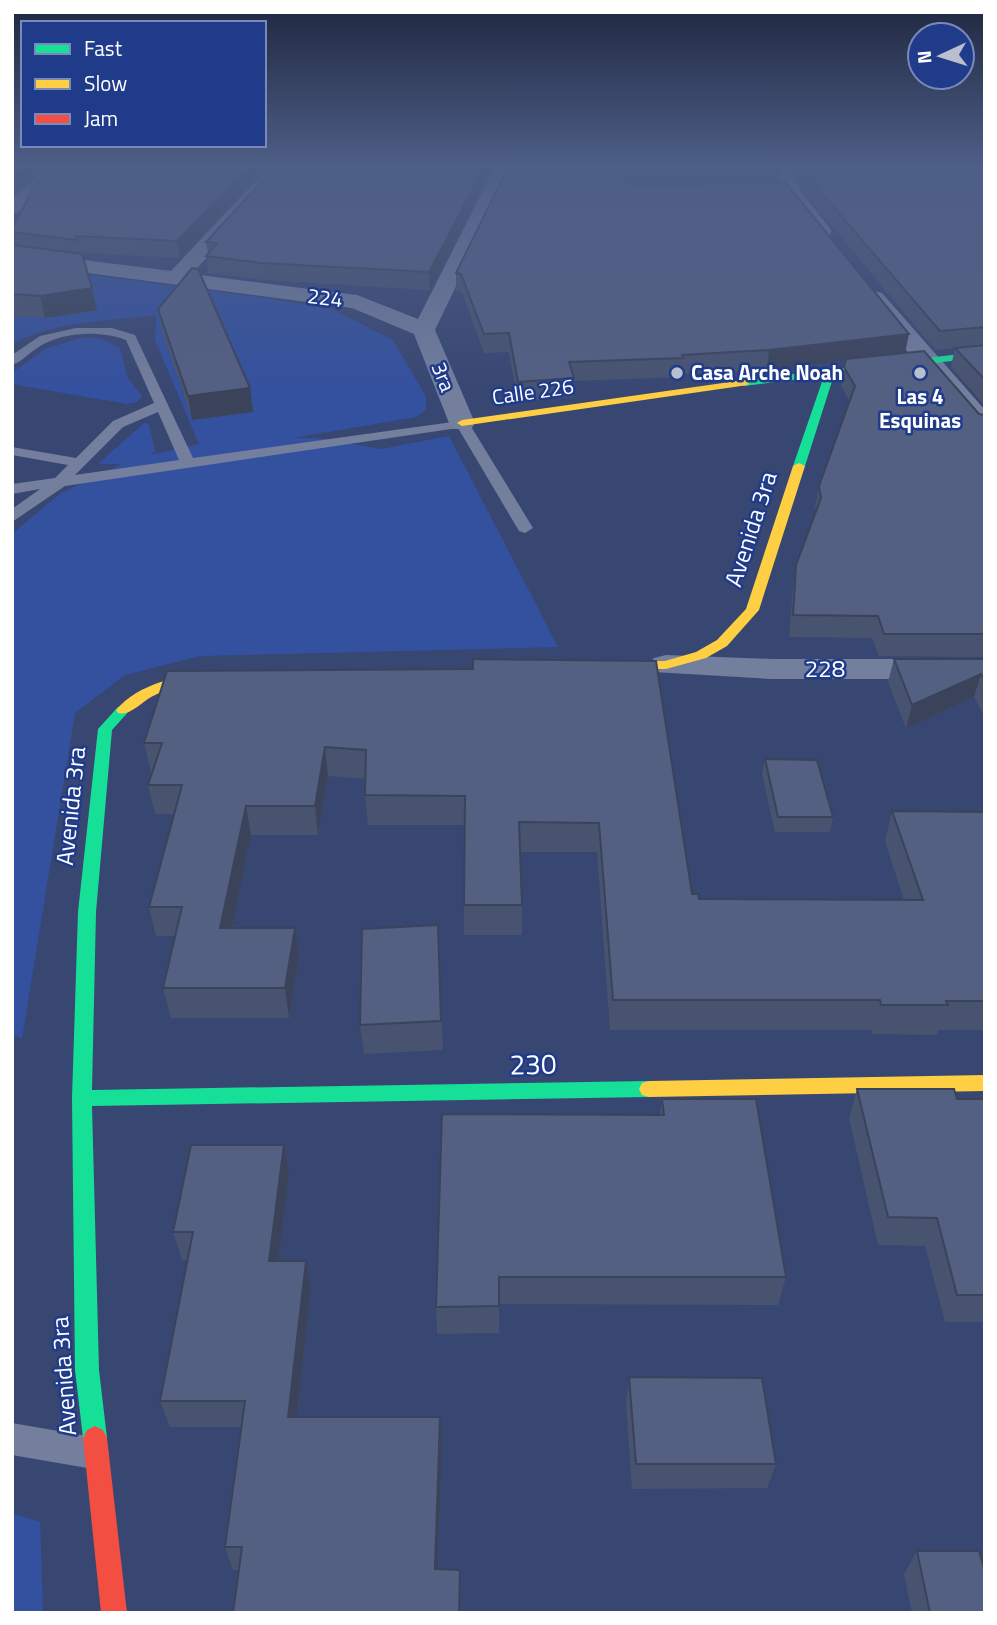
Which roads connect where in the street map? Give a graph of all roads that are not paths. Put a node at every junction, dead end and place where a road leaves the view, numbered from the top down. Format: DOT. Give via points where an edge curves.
graph roads {
  1 [pos="209,243"];
  2 [pos="467,243"];
  3 [pos="830,243"];
  4 [pos="834,247"];
  5 [pos="12,257"];
  6 [pos="859,278"];
  7 [pos="176,279"];
  8 [pos="424,330"];
  9 [pos="985,354"];
  10 [pos="929,359"];
  11 [pos="12,360"];
  12 [pos="831,370"];
  13 [pos="162,405"];
  14 [pos="462,423"];
  15 [pos="985,426"];
  16 [pos="12,451"];
  17 [pos="79,463"];
  18 [pos="188,463"];
  19 [pos="60,482"];
  20 [pos="12,489"];
  21 [pos="12,517"];
  22 [pos="525,528"];
  23 [pos="666,665"];
  24 [pos="583,667"];
  25 [pos="985,668"];
  26 [pos="237,675"];
  27 [pos="985,1083"];
  28 [pos="82,1098"];
  29 [pos="12,1439"];
  30 [pos="95,1453"];
  31 [pos="114,1613"];
  1 -- 7 [label="street"];
  2 -- 8 [label="street"];
  3 -- 4 [label="street"];
  5 -- 7 [label="street, 224"];
  6 -- 10 [label="street"];
  7 -- 8 [label="street, 224" via="357,302"];
  8 -- 14 [label="street, 3ra"];
  9 -- 10 [label="street, Calle 226"];
  10 -- 12 [label="street, Calle 226"];
  10 -- 15 [label="street"];
  11 -- 13 [label="lane" via="43,339 120,332 131,338"];
  12 -- 14 [label="street, Calle 226"];
  12 -- 23 [label="street, Avenida 3ra" via="752,610 722,643"];
  13 -- 17 [label="lane" via="118,424"];
  13 -- 18 [label="lane"];
  14 -- 18 [label="lane, Calle 226"];
  14 -- 22 [label="lane"];
  16 -- 17 [label="lane"];
  17 -- 19 [label="lane"];
  18 -- 19 [label="lane, Calle 226"];
  19 -- 20 [label="lane, Calle 226"];
  19 -- 21 [label="lane"];
  23 -- 24 [label="street, Avenida 3ra"];
  23 -- 25 [label="street, 228"];
  26 -- 28 [label="street, Avenida 3ra" via="195,676 153,689 122,708 105,729 87,912"];
  27 -- 28 [label="street, 230"];
  28 -- 30 [label="street, Avenida 3ra" via="87,1370"];
  29 -- 30 [label="lane"];
  30 -- 31 [label="street, Avenida 3ra"];
}
